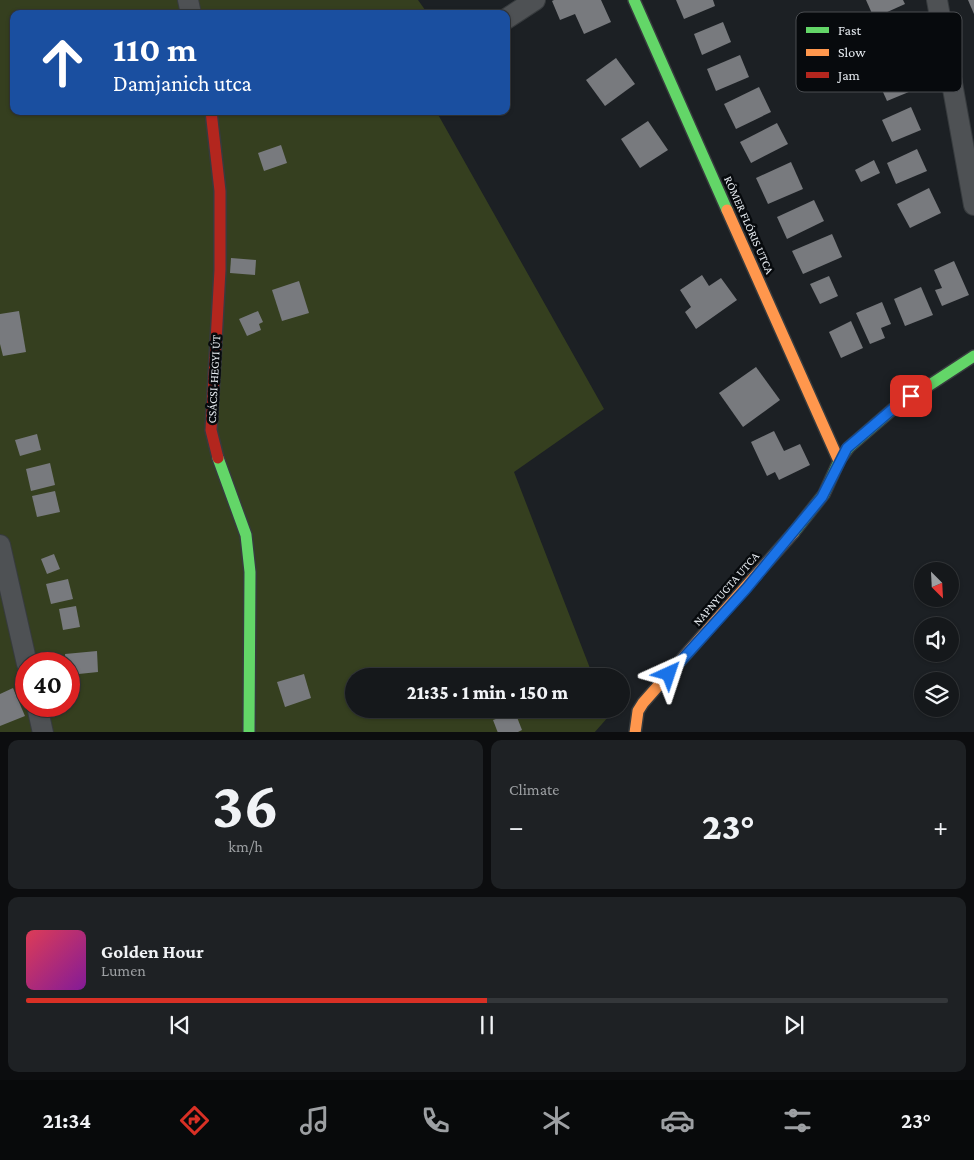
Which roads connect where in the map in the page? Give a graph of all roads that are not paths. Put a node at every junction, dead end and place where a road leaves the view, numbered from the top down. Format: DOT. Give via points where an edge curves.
graph roads {
  1 [pos="535,0"];
  2 [pos="634,0"];
  3 [pos="510,16"];
  4 [pos="954,92"];
  5 [pos="212,115"];
  6 [pos="974,205"];
  7 [pos="974,356"];
  8 [pos="839,462"];
  9 [pos="0,545"];
  10 [pos="24,652"];
  11 [pos="40,717"];
  12 [pos="43,732"];
  13 [pos="249,732"];
  14 [pos="635,732"];
  1 -- 3 [label="street"];
  2 -- 8 [label="street, RÓMER FLÓRIS UTCA"];
  4 -- 6 [label="street"];
  5 -- 13 [label="street, CSÁCSI-HEGYI ÚT" via="222,223 211,430 215,451 246,535 250,572"];
  7 -- 8 [label="street, NAPNYUGTA UTCA" via="895,407 847,448"];
  8 -- 14 [label="street, NAPNYUGTA UTCA" via="822,497 746,589 643,703 638,711"];
  9 -- 10 [label="street"];
  11 -- 12 [label="street"];
}
